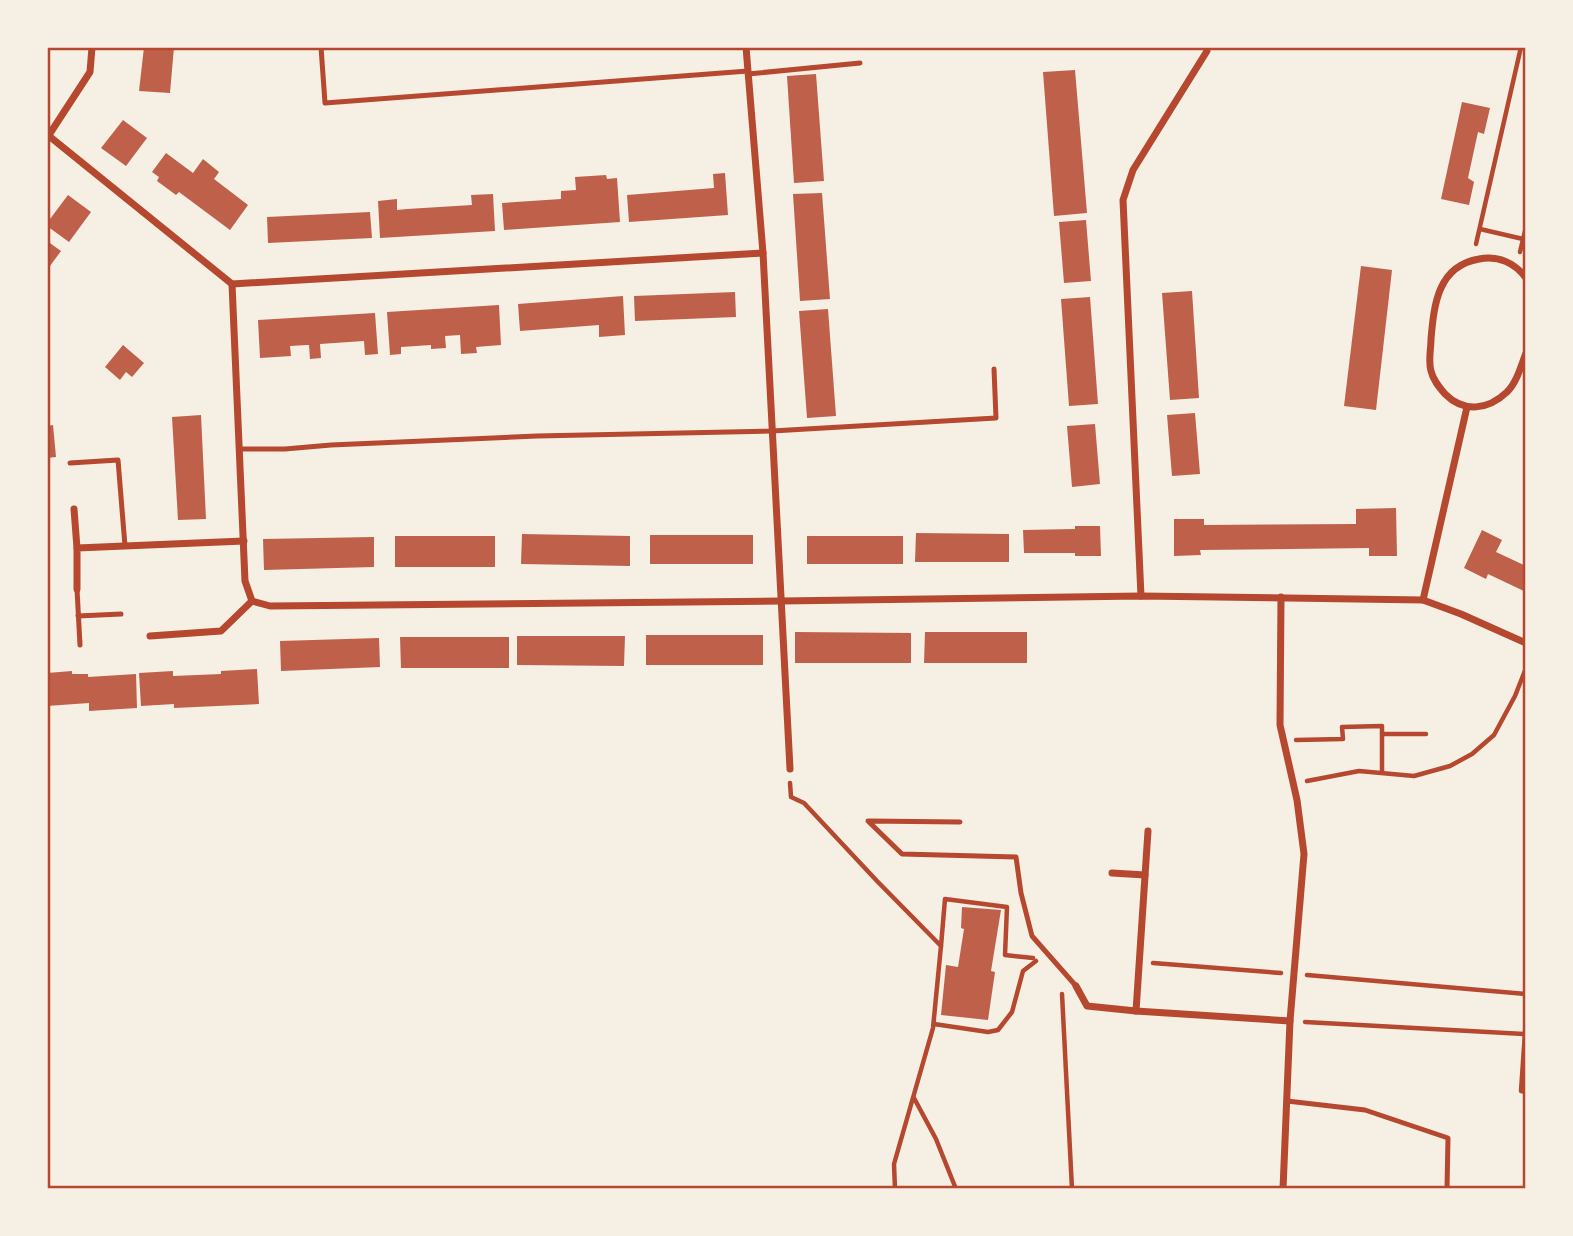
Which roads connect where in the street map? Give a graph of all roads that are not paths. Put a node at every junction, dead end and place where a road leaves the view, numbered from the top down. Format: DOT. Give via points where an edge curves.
graph roads {
  1 [pos="92,47"];
  2 [pos="321,47"];
  3 [pos="746,47"];
  4 [pos="1206,47"];
  5 [pos="860,63"];
  6 [pos="748,72"];
  7 [pos="48,137"];
  8 [pos="763,253"];
  9 [pos="1526,278"];
  10 [pos="232,284"];
  11 [pos="1526,354"];
  12 [pos="1524,365"];
  13 [pos="994,369"];
  14 [pos="1466,407"];
  15 [pos="772,431"];
  16 [pos="239,449"];
  17 [pos="70,463"];
  18 [pos="74,509"];
  19 [pos="244,541"];
  20 [pos="125,546"];
  21 [pos="77,548"];
  22 [pos="77,589"];
  23 [pos="1141,596"];
  24 [pos="1281,597"];
  25 [pos="1423,600"];
  26 [pos="252,601"];
  27 [pos="781,601"];
  28 [pos="121,614"];
  29 [pos="78,616"];
  30 [pos="150,636"];
  31 [pos="1526,643"];
  32 [pos="80,645"];
  33 [pos="790,769"];
  34 [pos="960,822"];
  35 [pos="1148,831"];
  36 [pos="1112,873"];
  37 [pos="1145,876"];
  38 [pos="1076,986"];
  39 [pos="1136,1012"];
  40 [pos="1290,1021"];
  41 [pos="1287,1101"];
  42 [pos="1283,1189"];
  43 [pos="1447,1189"];
  1 -- 7 [label="street" via="90,72"];
  2 -- 6 [label="lane" via="325,103"];
  3 -- 6 [label="street"];
  4 -- 23 [label="street" via="1133,170 1123,200"];
  5 -- 6 [label="lane"];
  6 -- 8 [label="street"];
  7 -- 10 [label="street"];
  8 -- 10 [label="street"];
  8 -- 15 [label="street"];
  9 -- 14 [label="street" via="1513,264 1486,257 1456,269 1442,284 1433,322 1431,372 1440,388"];
  10 -- 16 [label="street"];
  11 -- 12 [label="street"];
  12 -- 14 [label="street" via="1499,398 1483,407"];
  13 -- 15 [label="lane" via="996,418"];
  14 -- 25 [label="street"];
  15 -- 16 [label="lane"];
  15 -- 27 [label="street"];
  16 -- 19 [label="street"];
  17 -- 20 [label="lane" via="118,460"];
  18 -- 21 [label="street"];
  19 -- 20 [label="street"];
  19 -- 26 [label="street" via="245,581"];
  20 -- 21 [label="street"];
  21 -- 22 [label="street"];
  22 -- 29 [label="lane"];
  23 -- 24 [label="street"];
  23 -- 27 [label="street"];
  24 -- 25 [label="street"];
  24 -- 40 [label="street" via="1280,725 1304,854"];
  25 -- 31 [label="street"];
  26 -- 27 [label="street" via="270,606"];
  26 -- 30 [label="street" via="221,631"];
  27 -- 33 [label="street"];
  28 -- 29 [label="lane"];
  29 -- 32 [label="lane"];
  34 -- 38 [label="lane" via="868,821 902,854 1016,857 1032,936"];
  35 -- 37 [label="street"];
  36 -- 37 [label="street"];
  37 -- 39 [label="street"];
  38 -- 39 [label="street" via="1087,1006"];
  39 -- 40 [label="street"];
  40 -- 41 [label="street"];
  41 -- 42 [label="street"];
  41 -- 43 [label="lane" via="1365,1110 1448,1138"];
}
